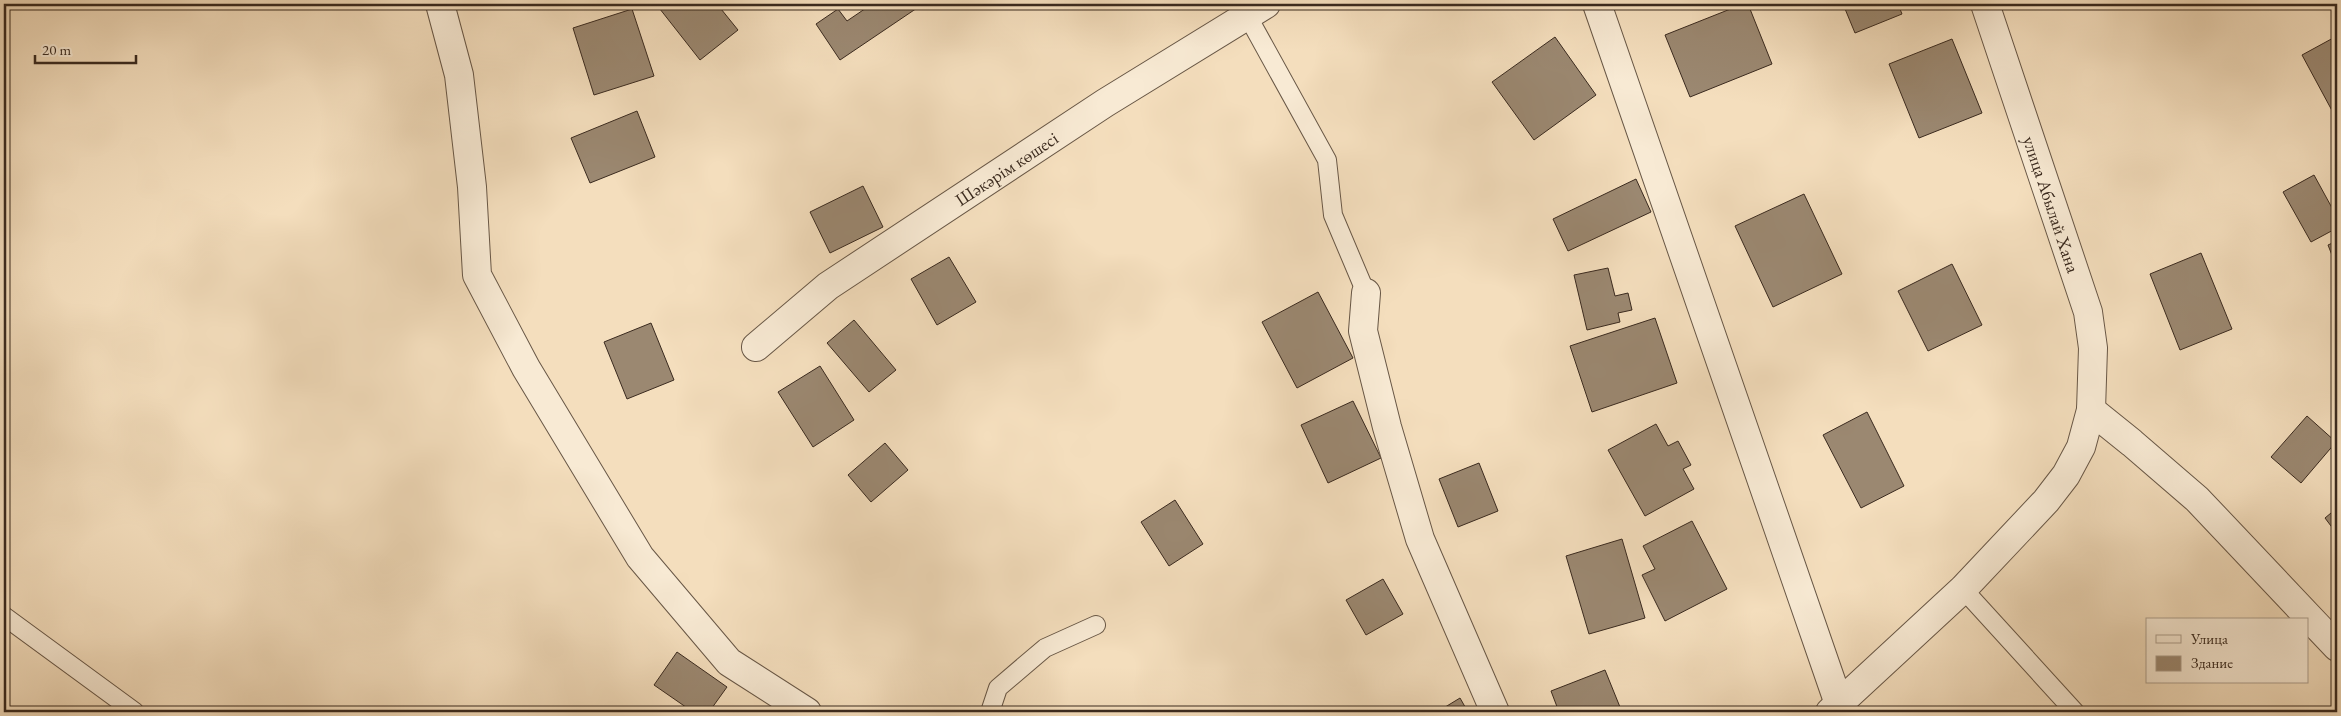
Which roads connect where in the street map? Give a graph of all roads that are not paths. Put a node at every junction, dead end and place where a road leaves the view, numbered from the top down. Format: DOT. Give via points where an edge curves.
graph roads {
  1 [pos="440,4"];
  2 [pos="1597,4"];
  3 [pos="1985,4"];
  4 [pos="1257,10"];
  5 [pos="1366,293"];
  6 [pos="756,347"];
  7 [pos="2091,410"];
  8 [pos="1964,589"];
  9 [pos="4,616"];
  10 [pos="1096,625"];
  11 [pos="2337,647"];
  12 [pos="1834,708"];
  13 [pos="135,712"];
  14 [pos="807,712"];
  15 [pos="990,712"];
  16 [pos="1495,712"];
  17 [pos="2075,712"];
  1 -- 14 [label="street" via="459,75 472,187 477,275 526,368 640,557 730,662"];
  2 -- 12 [label="street"];
  3 -- 7 [label="street, улица Абылай Хана" via="2088,312 2093,348"];
  4 -- 5 [label="lane" via="1327,160 1333,215"];
  4 -- 6 [label="street, Шәкәрім көшесі" via="1105,103 828,286"];
  5 -- 16 [label="street" via="1363,331 1420,539"];
  7 -- 8 [label="street, улица Абылай Хана" via="2081,447 2066,475"];
  7 -- 11 [label="street" via="2197,499"];
  8 -- 12 [label="street, улица Абылай Хана"];
  8 -- 17 [label="lane"];
  9 -- 13 [label="lane"];
  10 -- 15 [label="lane" via="1045,648 998,688"];
}
